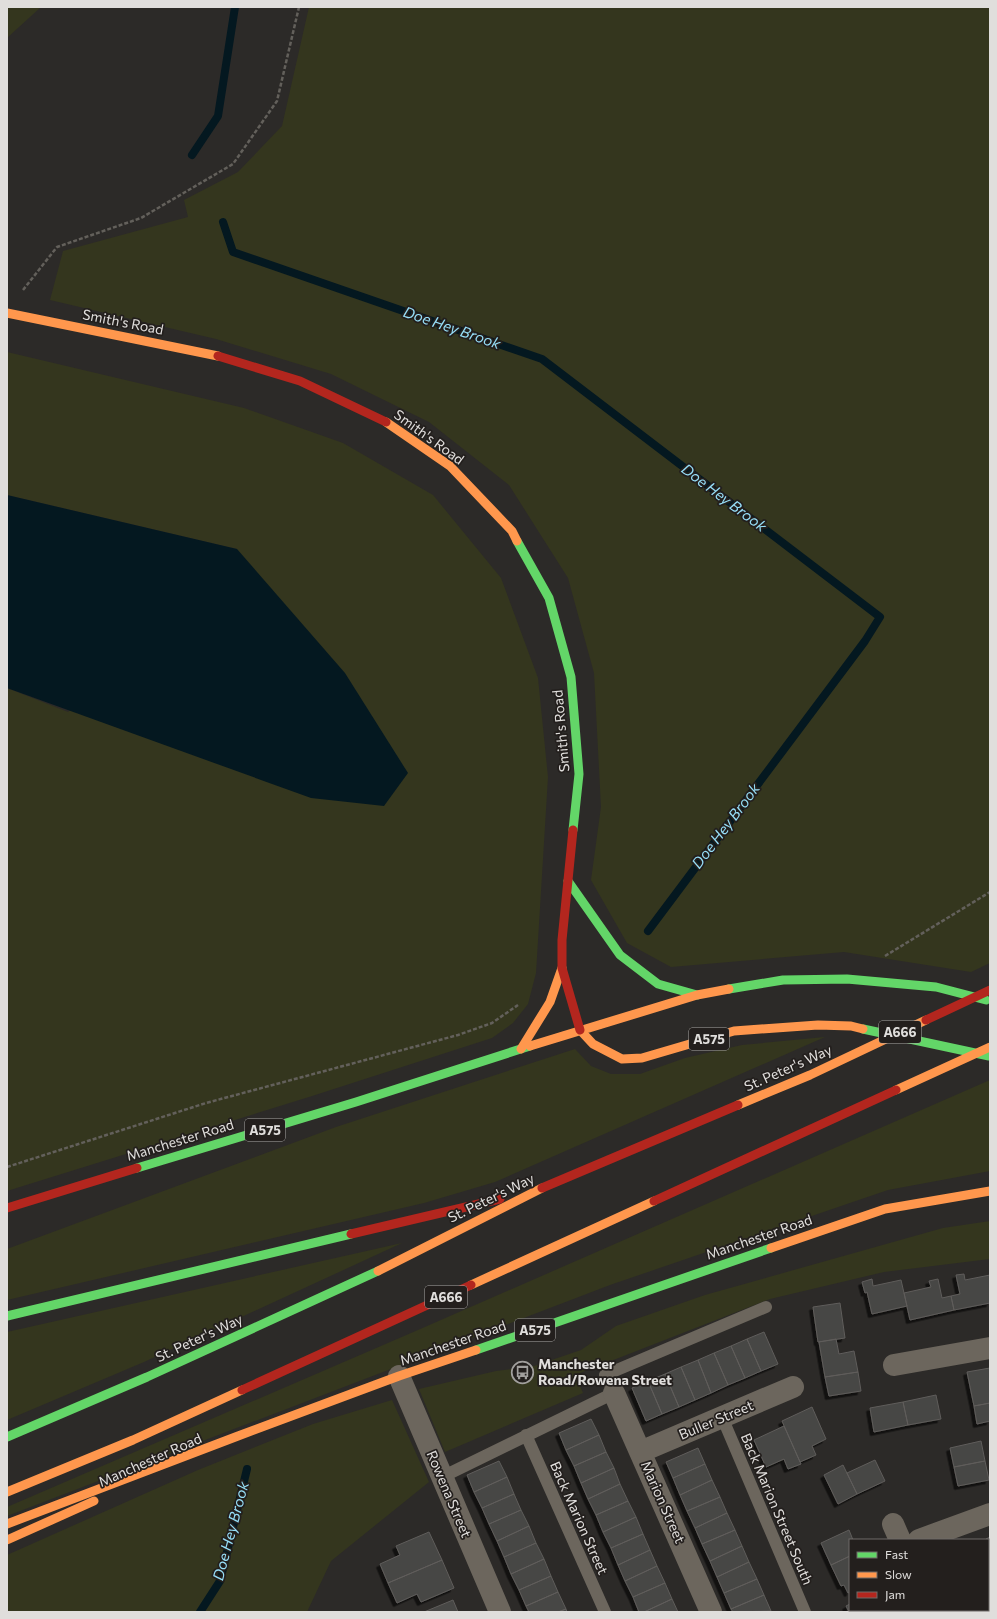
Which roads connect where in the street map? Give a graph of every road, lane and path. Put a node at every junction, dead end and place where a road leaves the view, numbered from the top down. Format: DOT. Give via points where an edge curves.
graph roads {
  1 [pos="299,7"];
  2 [pos="21,293"];
  3 [pos="7,313"];
  4 [pos="568,881"];
  5 [pos="990,892"];
  6 [pos="884,957"];
  7 [pos="562,968"];
  8 [pos="990,990"];
  9 [pos="698,995"];
  10 [pos="990,1001"];
  11 [pos="522,1002"];
  12 [pos="580,1030"];
  13 [pos="990,1047"];
  14 [pos="521,1049"];
  15 [pos="990,1056"];
  16 [pos="7,1167"];
  17 [pos="536,1190"];
  18 [pos="990,1191"];
  19 [pos="7,1208"];
  20 [pos="766,1307"];
  21 [pos="7,1316"];
  22 [pos="990,1348"];
  23 [pos="894,1365"];
  24 [pos="399,1376"];
  25 [pos="793,1388"];
  26 [pos="614,1393"];
  27 [pos="722,1417"];
  28 [pos="526,1435"];
  29 [pos="238,1436"];
  30 [pos="7,1437"];
  31 [pos="640,1452"];
  32 [pos="442,1477"];
  33 [pos="7,1492"];
  34 [pos="990,1514"];
  35 [pos="7,1524"];
  36 [pos="922,1539"];
  37 [pos="7,1540"];
  38 [pos="500,1612"];
  39 [pos="605,1612"];
  40 [pos="711,1612"];
  41 [pos="805,1612"];
  1 -- 2 [label="path" via="277,101 233,164 141,218 58,247"];
  3 -- 4 [label="main road, Smith's Road" via="215,355 300,381 383,420 450,466 512,531 549,598 570,677 579,774"];
  4 -- 7 [label="main road, Smith's Road"];
  4 -- 9 [label="main road" via="620,955 658,984"];
  5 -- 6 [label="path"];
  7 -- 12 [label="main road, Smith's Road"];
  7 -- 14 [label="main road, Smith's Road" via="550,1002"];
  8 -- 17 [label="main road, St. Peter's Way / A666" via="810,1075"];
  9 -- 10 [label="main road, Manchester Road / A575" via="783,980 847,979 936,987"];
  9 -- 12 [label="main road, Manchester Road / A575"];
  11 -- 16 [label="path" via="492,1023 458,1035 206,1103"];
  12 -- 14 [label="main road, Manchester Road / A575"];
  12 -- 15 [label="main road, A575" via="593,1044 622,1059 642,1058 734,1031 818,1025 850,1026"];
  13 -- 33 [label="main road, A666" via="133,1440"];
  14 -- 19 [label="main road, Manchester Road / A575"];
  17 -- 21 [label="main road"];
  17 -- 30 [label="main road, St. Peter's Way / A666" via="353,1283"];
  18 -- 24 [label="main road, Manchester Road / A575" via="885,1209"];
  20 -- 26 [label="lane" via="605,1374"];
  22 -- 23 [label="street"];
  24 -- 29 [label="main road, Manchester Road / A575"];
  24 -- 32 [label="street, Rowena Street"];
  25 -- 27 [label="street, Buller Street"];
  26 -- 28 [label="lane"];
  26 -- 31 [label="street, Marion Street"];
  27 -- 31 [label="street, Buller Street"];
  27 -- 41 [label="lane, Back Marion Street South"];
  28 -- 32 [label="lane"];
  28 -- 39 [label="lane, Back Marion Street"];
  29 -- 35 [label="main road"];
  29 -- 37 [label="main road, Manchester Road"];
  31 -- 40 [label="street, Marion Street"];
  32 -- 38 [label="street, Rowena Street"];
  34 -- 36 [label="street"];
}
